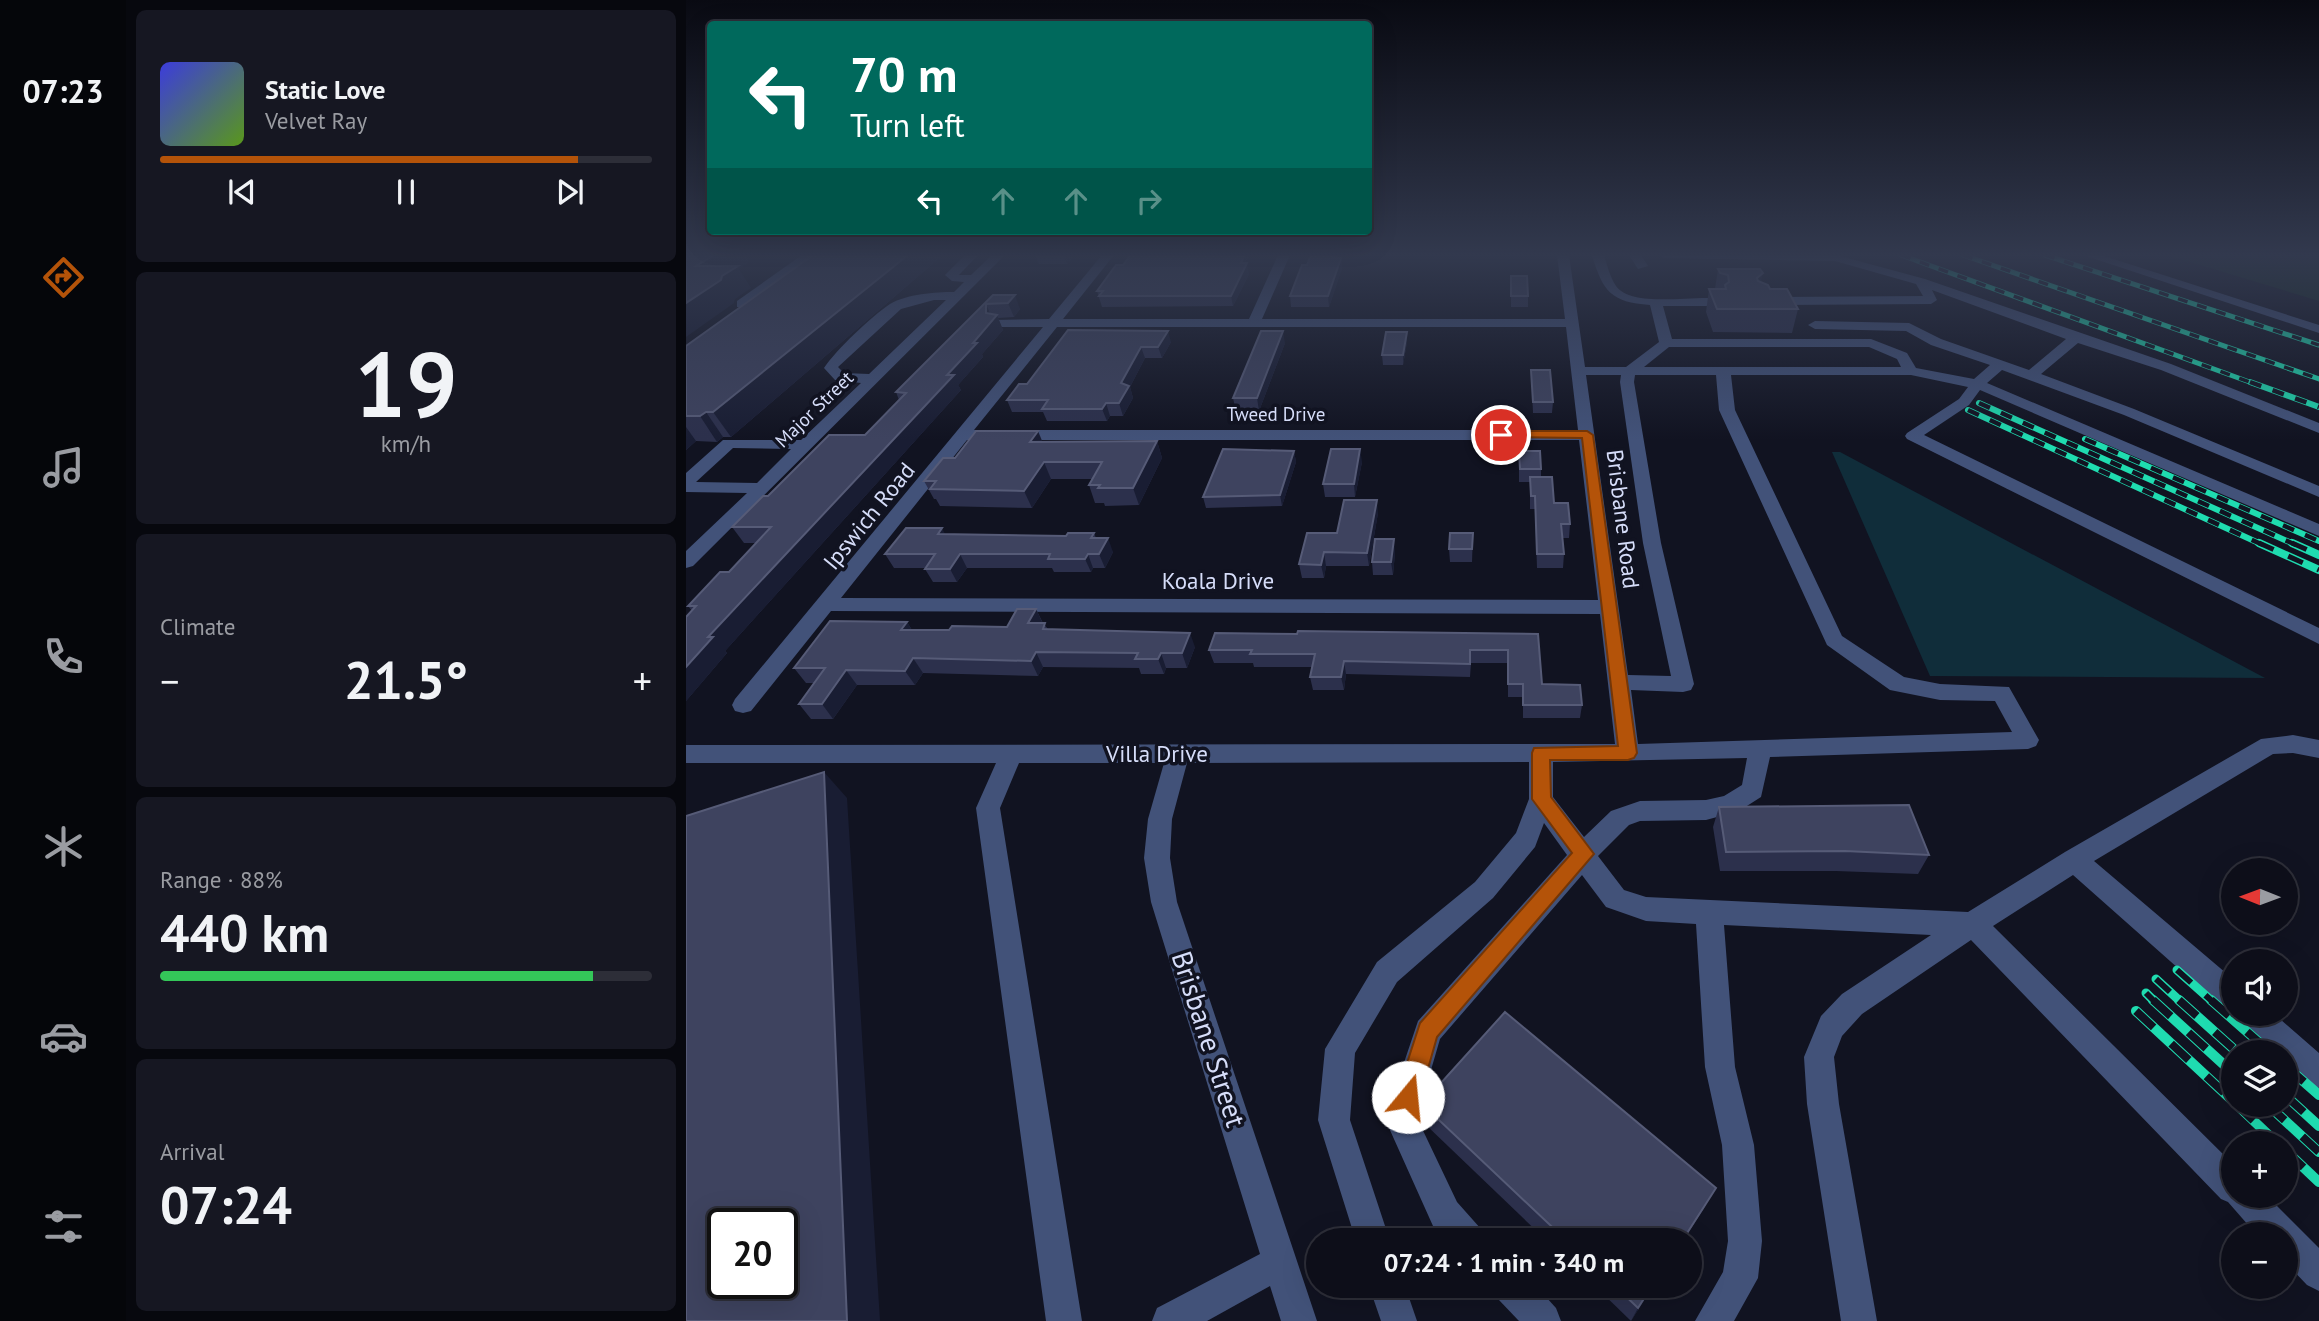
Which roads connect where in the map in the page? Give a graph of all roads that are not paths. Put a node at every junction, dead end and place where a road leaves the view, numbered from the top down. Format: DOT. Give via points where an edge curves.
graph roads {
  1 [pos="884,317"];
  2 [pos="936,317"];
  3 [pos="1059,317"];
  4 [pos="1257,317"];
  5 [pos="1572,317"];
  6 [pos="1660,317"];
  7 [pos="2017,317"];
  8 [pos="2283,317"];
  9 [pos="999,323"];
  10 [pos="1054,323"];
  11 [pos="1254,323"];
  12 [pos="1573,323"];
  13 [pos="1815,325"];
  14 [pos="2319,328"];
  15 [pos="2076,338"];
  16 [pos="1666,343"];
  17 [pos="2000,363"];
  18 [pos="1579,371"];
  19 [pos="1629,371"];
  20 [pos="1724,371"];
  21 [pos="1910,371"];
  22 [pos="2032,375"];
  23 [pos="873,379"];
  24 [pos="1977,384"];
  25 [pos="2319,428"];
  26 [pos="965,435"];
  27 [pos="1587,435"];
  28 [pos="805,445"];
  29 [pos="686,482"];
  30 [pos="686,487"];
  31 [pos="761,488"];
  32 [pos="2319,492"];
  33 [pos="2319,531"];
  34 [pos="686,562"];
  35 [pos="826,604"];
  36 [pos="1609,607"];
  37 [pos="2319,637"];
  38 [pos="1619,682"];
  39 [pos="743,705"];
  40 [pos="2319,749"];
  41 [pos="1760,750"];
  42 [pos="1541,753"];
  43 [pos="1628,753"];
  44 [pos="686,754"];
  45 [pos="1011,754"];
  46 [pos="1178,754"];
  47 [pos="1542,799"];
  48 [pos="1584,854"];
  49 [pos="2074,860"];
  50 [pos="1709,910"];
  51 [pos="1973,925"];
  52 [pos="2221,988"];
  53 [pos="2266,1026"];
  54 [pos="2319,1073"];
  55 [pos="2221,1174"];
  56 [pos="2255,1208"];
  57 [pos="2268,1222"];
  58 [pos="1369,1228"];
  59 [pos="1457,1228"];
  60 [pos="2298,1251"];
  61 [pos="1280,1262"];
  62 [pos="2319,1273"];
  63 [pos="1391,1298"];
  64 [pos="1522,1298"];
  65 [pos="1063,1321"];
  66 [pos="1170,1321"];
  67 [pos="1299,1321"];
  68 [pos="1399,1321"];
  69 [pos="1542,1321"];
  70 [pos="1713,1321"];
  71 [pos="1859,1321"];
  1 -- 23 [label="street" via="831,368 839,377"];
  2 -- 23 [label="street, Major Street"];
  3 -- 10 [label="street, Ipswich Road"];
  4 -- 11 [label="street"];
  5 -- 12 [label="street, Brisbane Road"];
  6 -- 16 [label="street"];
  7 -- 15 [label="street"];
  8 -- 14 [label="street"];
  9 -- 10 [label="street"];
  10 -- 11 [label="street"];
  10 -- 26 [label="street, Ipswich Road"];
  11 -- 12 [label="street"];
  12 -- 18 [label="street, Brisbane Road"];
  13 -- 17 [label="street" via="1909,327 1936,342"];
  15 -- 22 [label="street"];
  15 -- 25 [label="street" via="2166,367"];
  16 -- 19 [label="street"];
  16 -- 21 [label="street" via="1871,343 1902,356"];
  17 -- 22 [label="street"];
  17 -- 24 [label="street"];
  18 -- 19 [label="street"];
  18 -- 27 [label="street, Brisbane Road"];
  19 -- 20 [label="street"];
  19 -- 38 [label="street" via="1652,543 1682,684"];
  20 -- 21 [label="street"];
  20 -- 41 [label="street, Villa Drive" via="1727,410 1834,640 1898,684 1940,692 2001,693 2028,740"];
  21 -- 24 [label="street"];
  22 -- 32 [label="street"];
  23 -- 28 [label="street, Major Street"];
  24 -- 33 [label="street"];
  24 -- 37 [label="street" via="1964,402 1913,436"];
  26 -- 27 [label="street, Tweed Drive"];
  26 -- 35 [label="street, Ipswich Road"];
  27 -- 36 [label="street, Brisbane Road"];
  28 -- 29 [label="street" via="729,443"];
  28 -- 31 [label="street, Major Street"];
  30 -- 31 [label="street"];
  31 -- 34 [label="street, Major Street"];
  35 -- 36 [label="street, Koala Drive"];
  35 -- 39 [label="street, Ipswich Road"];
  36 -- 38 [label="street, Brisbane Road"];
  38 -- 43 [label="street, Brisbane Road"];
  40 -- 49 [label="street" via="2269,745"];
  41 -- 43 [label="street, Villa Drive"];
  41 -- 48 [label="street" via="1753,790 1730,804 1706,810 1640,811 1620,818"];
  42 -- 43 [label="street, Villa Drive"];
  42 -- 46 [label="street, Villa Drive"];
  42 -- 47 [label="street"];
  44 -- 45 [label="street, Villa Drive"];
  45 -- 46 [label="street, Villa Drive"];
  45 -- 65 [label="street" via="988,808"];
  46 -- 61 [label="street, Brisbane Street" via="1160,819 1157,858 1164,902"];
  47 -- 48 [label="street"];
  47 -- 58 [label="street" via="1527,839 1484,890 1387,972 1340,1049 1334,1120"];
  48 -- 50 [label="street" via="1615,899 1646,909"];
  48 -- 59 [label="street" via="1428,1031 1401,1119 1445,1214"];
  49 -- 51 [label="street"];
  49 -- 52 [label="street"];
  50 -- 51 [label="street"];
  50 -- 70 [label="street" via="1720,1067 1738,1145 1745,1241 1740,1278"];
  51 -- 55 [label="street"];
  51 -- 71 [label="street" via="1852,1004 1831,1027 1819,1057"];
  53 -- 54 [label="street"];
  56 -- 57 [label="street"];
  60 -- 62 [label="street"];
  61 -- 66 [label="street"];
  61 -- 67 [label="street, Brisbane Street"];
  63 -- 68 [label="street"];
  64 -- 69 [label="street"];
}
